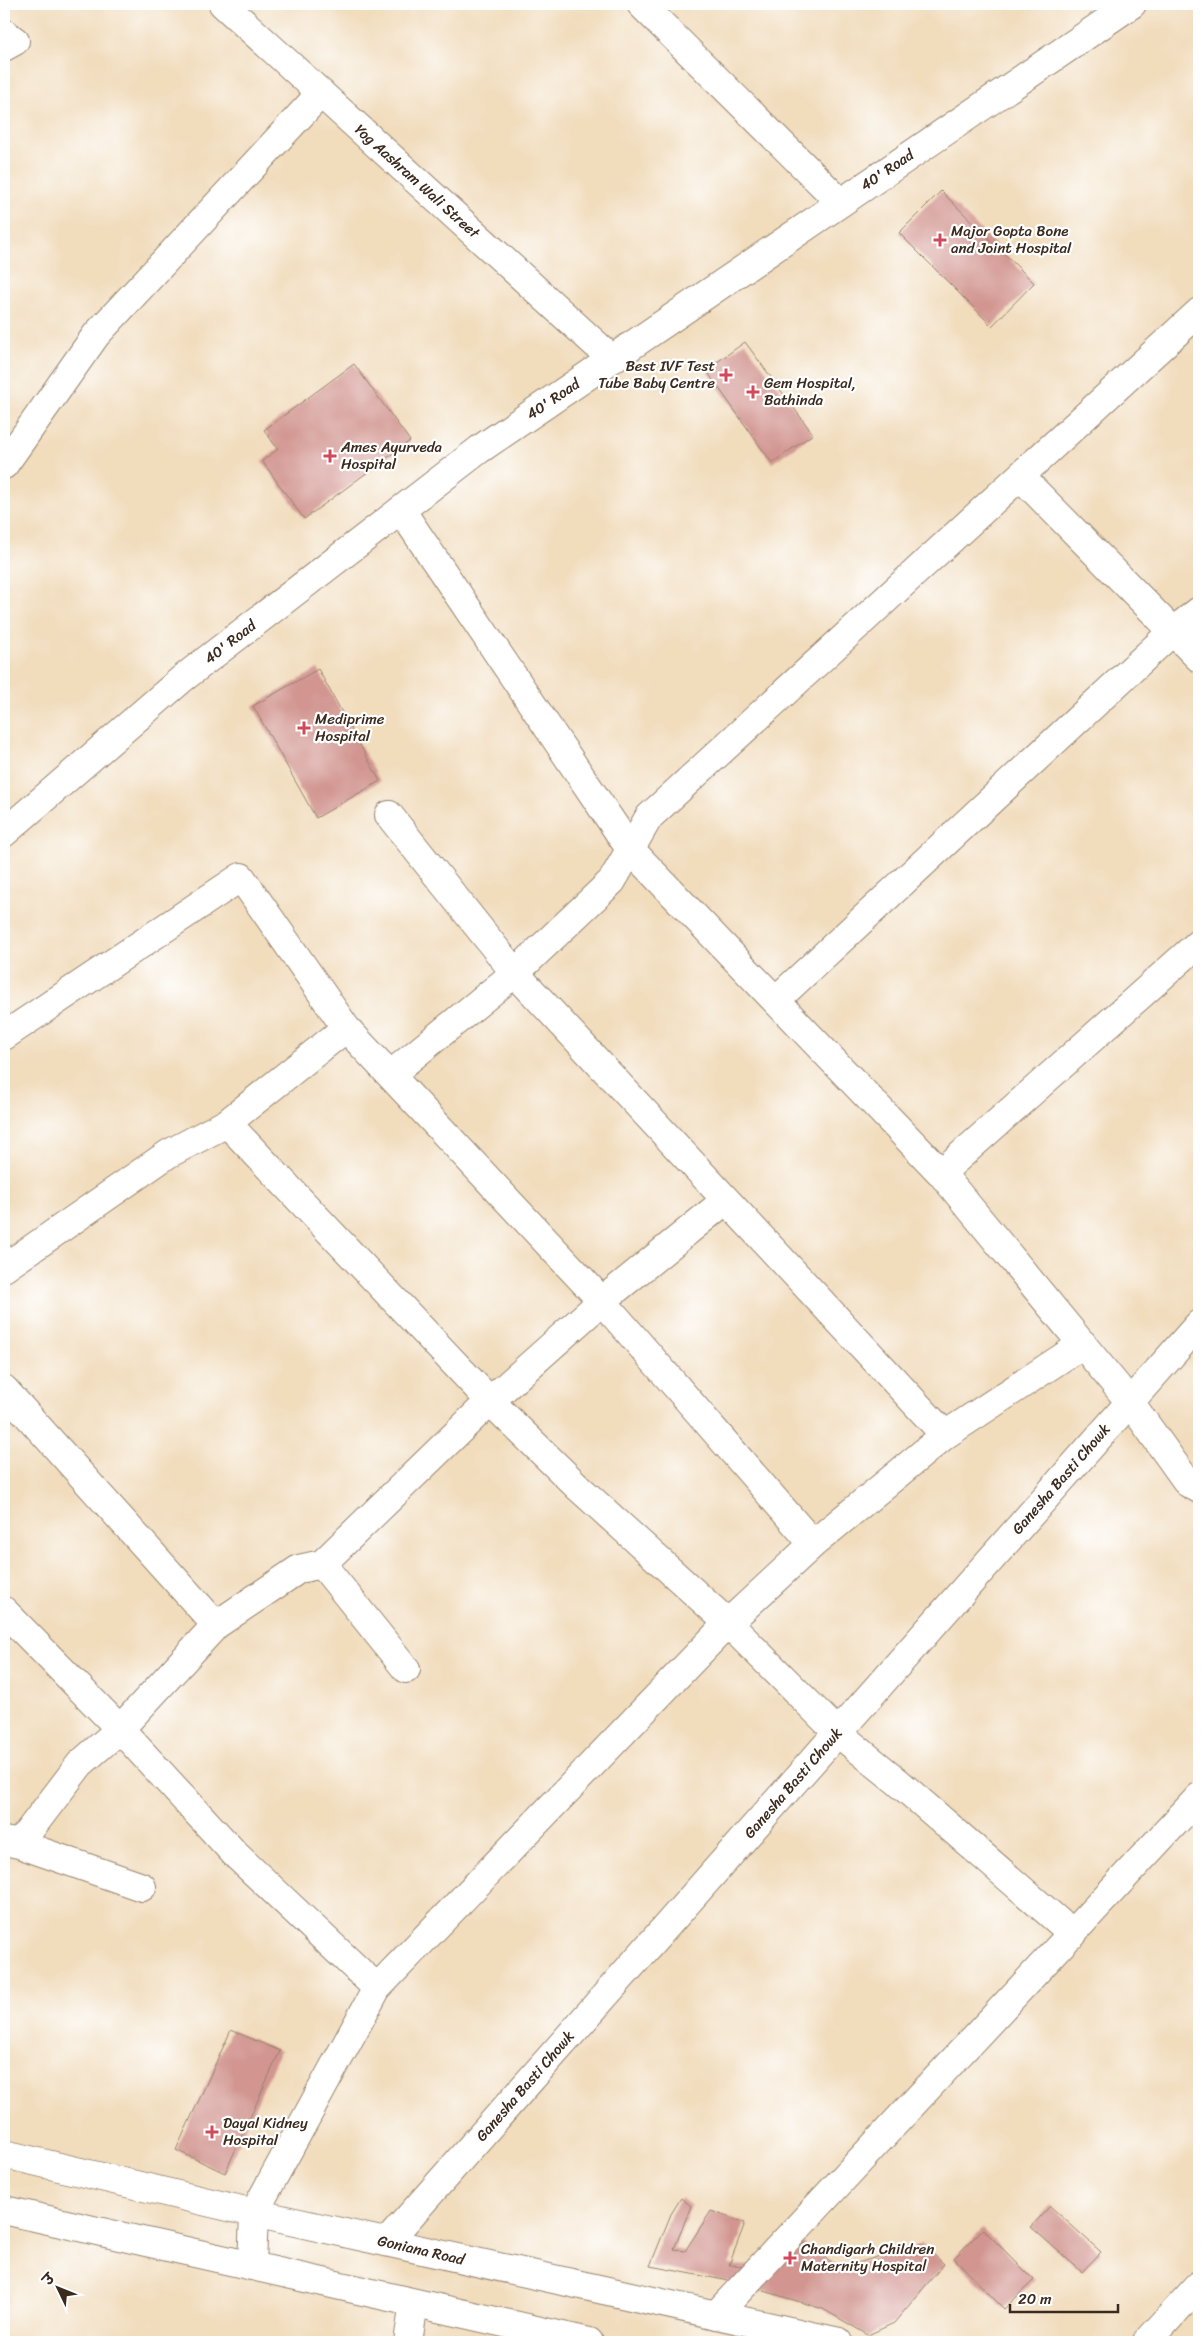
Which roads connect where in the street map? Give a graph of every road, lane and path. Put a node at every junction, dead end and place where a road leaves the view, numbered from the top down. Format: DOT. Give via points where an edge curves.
graph roads {
  1 [pos="223,4"];
  2 [pos="641,4"];
  3 [pos="1127,5"];
  4 [pos="4,33"];
  5 [pos="4,48"];
  6 [pos="321,93"];
  7 [pos="840,202"];
  8 [pos="1199,312"];
  9 [pos="612,359"];
  10 [pos="4,465"];
  11 [pos="1020,476"];
  12 [pos="401,510"];
  13 [pos="1199,611"];
  14 [pos="1173,631"];
  15 [pos="1199,658"];
  16 [pos="389,814"];
  17 [pos="4,833"];
  18 [pos="630,849"];
  19 [pos="1199,943"];
  20 [pos="515,973"];
  21 [pos="776,1000"];
  22 [pos="346,1028"];
  23 [pos="4,1036"];
  24 [pos="390,1075"];
  25 [pos="227,1123"];
  26 [pos="941,1173"];
  27 [pos="726,1200"];
  28 [pos="4,1268"];
  29 [pos="602,1301"];
  30 [pos="1199,1324"];
  31 [pos="1083,1344"];
  32 [pos="4,1389"];
  33 [pos="490,1401"];
  34 [pos="1130,1402"];
  35 [pos="945,1435"];
  36 [pos="1199,1489"];
  37 [pos="813,1544"];
  38 [pos="322,1564"];
  39 [pos="4,1610"];
  40 [pos="728,1623"];
  41 [pos="216,1625"];
  42 [pos="406,1669"];
  43 [pos="120,1729"];
  44 [pos="838,1733"];
  45 [pos="1199,1797"];
  46 [pos="12,1843"];
  47 [pos="142,1887"];
  48 [pos="1073,1934"];
  49 [pos="377,1988"];
  50 [pos="4,2154"];
  51 [pos="4,2210"];
  52 [pos="254,2213"];
  53 [pos="387,2242"];
  54 [pos="252,2266"];
  55 [pos="1199,2285"];
  56 [pos="414,2302"];
  57 [pos="716,2315"];
  58 [pos="408,2342"];
  59 [pos="589,2342"];
  60 [pos="839,2342"];
  61 [pos="1147,2342"];
  1 -- 6 [label="street, Yog Aashram Wali Street"];
  2 -- 7 [label="street"];
  3 -- 7 [label="street, 40' Road"];
  4 -- 5 [label="street" via="15,41"];
  6 -- 9 [label="street, Yog Aashram Wali Street"];
  6 -- 10 [label="street" via="96,335"];
  7 -- 9 [label="street, 40' Road"];
  8 -- 11 [label="street"];
  9 -- 12 [label="street, 40' Road" via="480,449"];
  11 -- 14 [label="street"];
  11 -- 18 [label="street" via="649,817"];
  12 -- 17 [label="street, 40' Road" via="182,679"];
  12 -- 18 [label="street"];
  13 -- 14 [label="street"];
  14 -- 15 [label="street"];
  14 -- 21 [label="street"];
  16 -- 20 [label="street"];
  18 -- 20 [label="street" via="612,881"];
  18 -- 21 [label="street"];
  19 -- 26 [label="street"];
  20 -- 24 [label="street"];
  20 -- 27 [label="street"];
  21 -- 26 [label="street"];
  22 -- 23 [label="street" via="241,877"];
  22 -- 24 [label="street"];
  22 -- 25 [label="street"];
  24 -- 29 [label="street"];
  25 -- 28 [label="street" via="168,1154"];
  25 -- 33 [label="street"];
  26 -- 31 [label="street"];
  27 -- 29 [label="street"];
  27 -- 35 [label="street"];
  29 -- 33 [label="street"];
  29 -- 37 [label="street"];
  30 -- 34 [label="street, Ganesha Basti Chowk"];
  31 -- 34 [label="street"];
  31 -- 35 [label="street"];
  32 -- 41 [label="street"];
  33 -- 38 [label="street"];
  33 -- 40 [label="street" via="578,1488"];
  34 -- 36 [label="street" via="1188,1483"];
  34 -- 44 [label="street, Ganesha Basti Chowk"];
  35 -- 37 [label="street"];
  37 -- 40 [label="street"];
  38 -- 41 [label="street" via="299,1569"];
  38 -- 42 [label="street"];
  39 -- 43 [label="street"];
  40 -- 44 [label="street"];
  40 -- 49 [label="street"];
  41 -- 43 [label="street"];
  43 -- 46 [label="street" via="80,1764"];
  43 -- 49 [label="street" via="236,1855"];
  44 -- 48 [label="street"];
  44 -- 53 [label="street, Ganesha Basti Chowk"];
  45 -- 48 [label="street"];
  46 -- 47 [label="street"];
  48 -- 57 [label="street"];
  49 -- 52 [label="street"];
  50 -- 52 [label="street, Goniana Road"];
  51 -- 54 [label="street"];
  52 -- 53 [label="street, Goniana Road"];
  52 -- 54 [label="street"];
  53 -- 57 [label="street, Goniana Road"];
  54 -- 56 [label="street"];
  55 -- 61 [label="street"];
  56 -- 58 [label="street"];
  56 -- 59 [label="street"];
  57 -- 60 [label="street, Goniana Road"];
}
